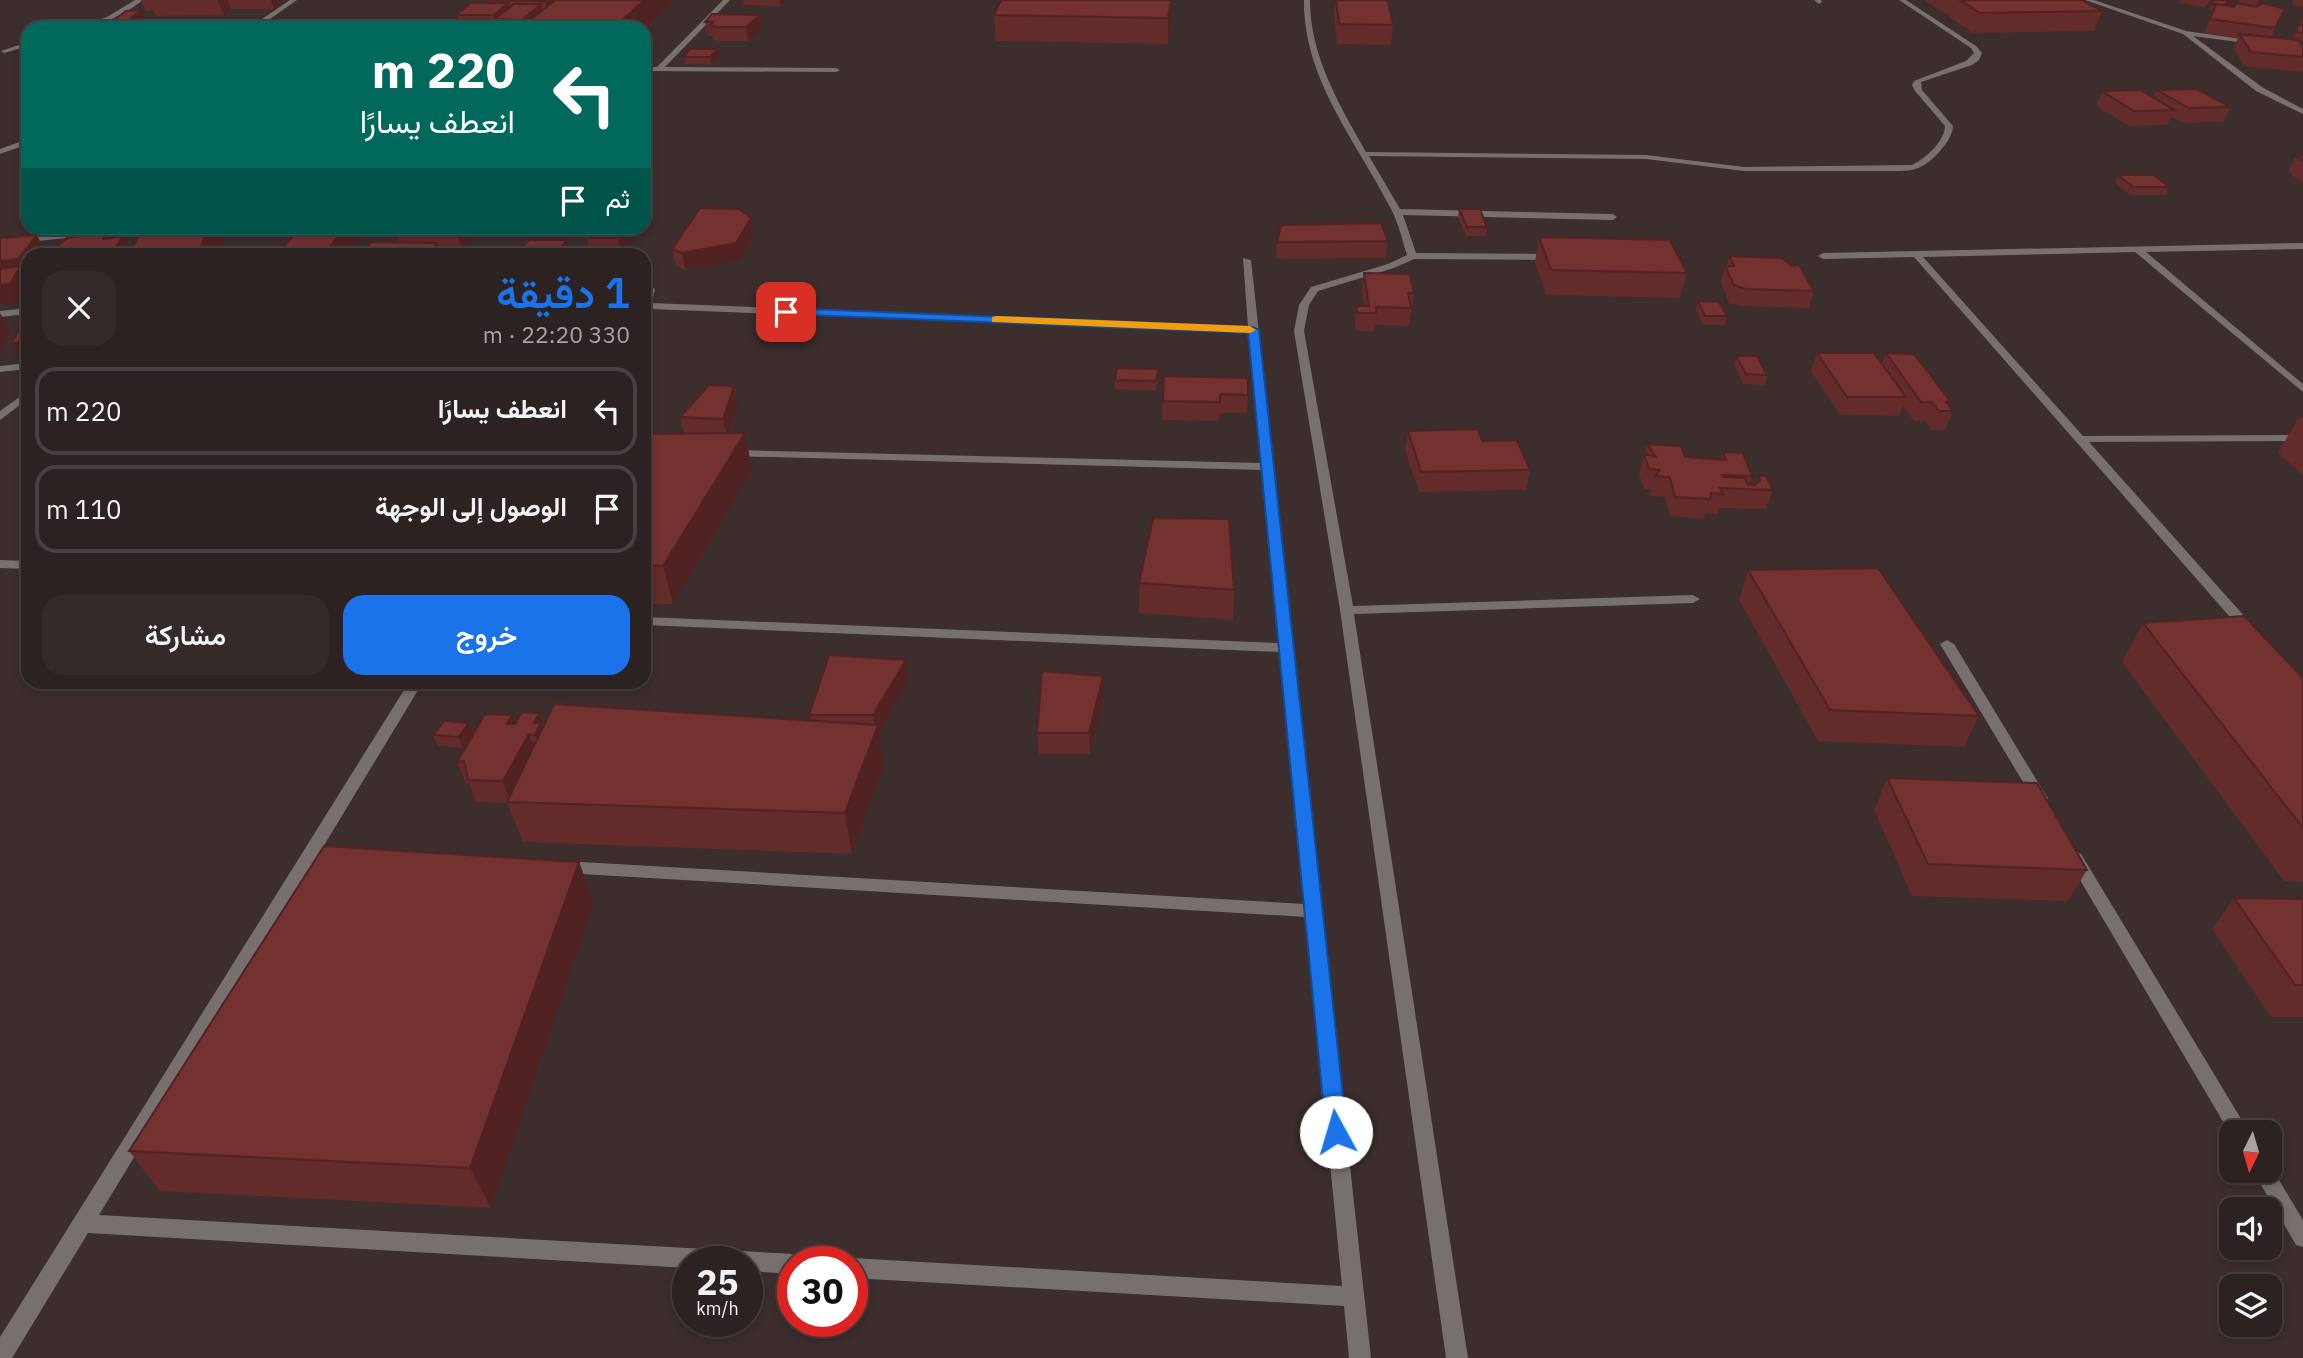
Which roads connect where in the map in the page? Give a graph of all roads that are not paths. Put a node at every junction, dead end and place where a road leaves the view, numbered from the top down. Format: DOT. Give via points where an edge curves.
graph roads {
  1 [pos="140,0"];
  2 [pos="294,0"];
  3 [pos="727,0"];
  4 [pos="1307,0"];
  5 [pos="1902,0"];
  6 [pos="2088,0"];
  7 [pos="99,21"];
  8 [pos="262,21"];
  9 [pos="2185,33"];
  10 [pos="2264,44"];
  11 [pos="21,46"];
  12 [pos="4,51"];
  13 [pos="651,69"];
  14 [pos="659,69"];
  15 [pos="836,70"];
  16 [pos="2303,112"];
  17 [pos="21,144"];
  18 [pos="0,152"];
  19 [pos="1364,154"];
  20 [pos="1397,212"];
  21 [pos="1613,217"];
  22 [pos="66,235"];
  23 [pos="0,242"];
  24 [pos="2303,246"];
  25 [pos="2137,249"];
  26 [pos="1916,254"];
  27 [pos="1412,256"];
  28 [pos="1823,256"];
  29 [pos="1562,257"];
  30 [pos="1246,260"];
  31 [pos="651,310"];
  32 [pos="21,312"];
  33 [pos="0,314"];
  34 [pos="1253,330"];
  35 [pos="21,367"];
  36 [pos="0,369"];
  37 [pos="2303,390"];
  38 [pos="21,400"];
  39 [pos="0,417"];
  40 [pos="2303,438"];
  41 [pos="2080,439"];
  42 [pos="713,452"];
  43 [pos="1268,467"];
  44 [pos="0,564"];
  45 [pos="21,565"];
  46 [pos="1693,599"];
  47 [pos="1347,610"];
  48 [pos="651,621"];
  49 [pos="2258,641"];
  50 [pos="1947,643"];
  51 [pos="1286,648"];
  52 [pos="412,689"];
  53 [pos="2047,810"];
  54 [pos="2068,846"];
  55 [pos="312,852"];
  56 [pos="354,855"];
  57 [pos="548,866"];
  58 [pos="1314,911"];
  59 [pos="2233,1120"];
  60 [pos="2270,1183"];
  61 [pos="83,1223"];
  62 [pos="2303,1238"];
  63 [pos="777,1263"];
  64 [pos="868,1269"];
  65 [pos="1354,1297"];
  66 [pos="0,1357"];
  67 [pos="1360,1358"];
  68 [pos="1457,1358"];
  1 -- 7 [label="street"];
  2 -- 8 [label="street"];
  3 -- 14 [label="street"];
  4 -- 19 [label="street" via="1304,16 1311,44"];
  5 -- 19 [label="street" via="1978,53 1969,63 1918,81 1919,91 1950,126 1925,162 1914,167 1744,169 1646,157"];
  6 -- 9 [label="street"];
  9 -- 10 [label="street"];
  9 -- 16 [label="street" via="2259,89"];
  11 -- 12 [label="street"];
  13 -- 14 [label="street"];
  14 -- 15 [label="street"];
  17 -- 18 [label="street"];
  19 -- 20 [label="street"];
  20 -- 21 [label="street"];
  20 -- 27 [label="street"];
  22 -- 23 [label="street"];
  24 -- 25 [label="street"];
  25 -- 26 [label="street"];
  25 -- 37 [label="street"];
  26 -- 28 [label="street"];
  26 -- 41 [label="street"];
  27 -- 29 [label="street"];
  27 -- 47 [label="street" via="1314,289 1304,305 1299,331"];
  30 -- 34 [label="street"];
  31 -- 34 [label="street"];
  32 -- 33 [label="street"];
  34 -- 43 [label="street"];
  35 -- 36 [label="street"];
  38 -- 39 [label="street"];
  40 -- 41 [label="street"];
  41 -- 49 [label="street"];
  42 -- 43 [label="street"];
  43 -- 51 [label="street"];
  44 -- 45 [label="street"];
  46 -- 47 [label="street"];
  47 -- 68 [label="street"];
  48 -- 51 [label="street"];
  50 -- 53 [label="street"];
  51 -- 58 [label="street"];
  52 -- 55 [label="street"];
  54 -- 59 [label="street"];
  55 -- 56 [label="street"];
  55 -- 61 [label="street"];
  57 -- 58 [label="street"];
  58 -- 65 [label="street"];
  60 -- 62 [label="street"];
  61 -- 63 [label="street"];
  61 -- 66 [label="street"];
  64 -- 65 [label="street"];
  65 -- 67 [label="street"];
}
